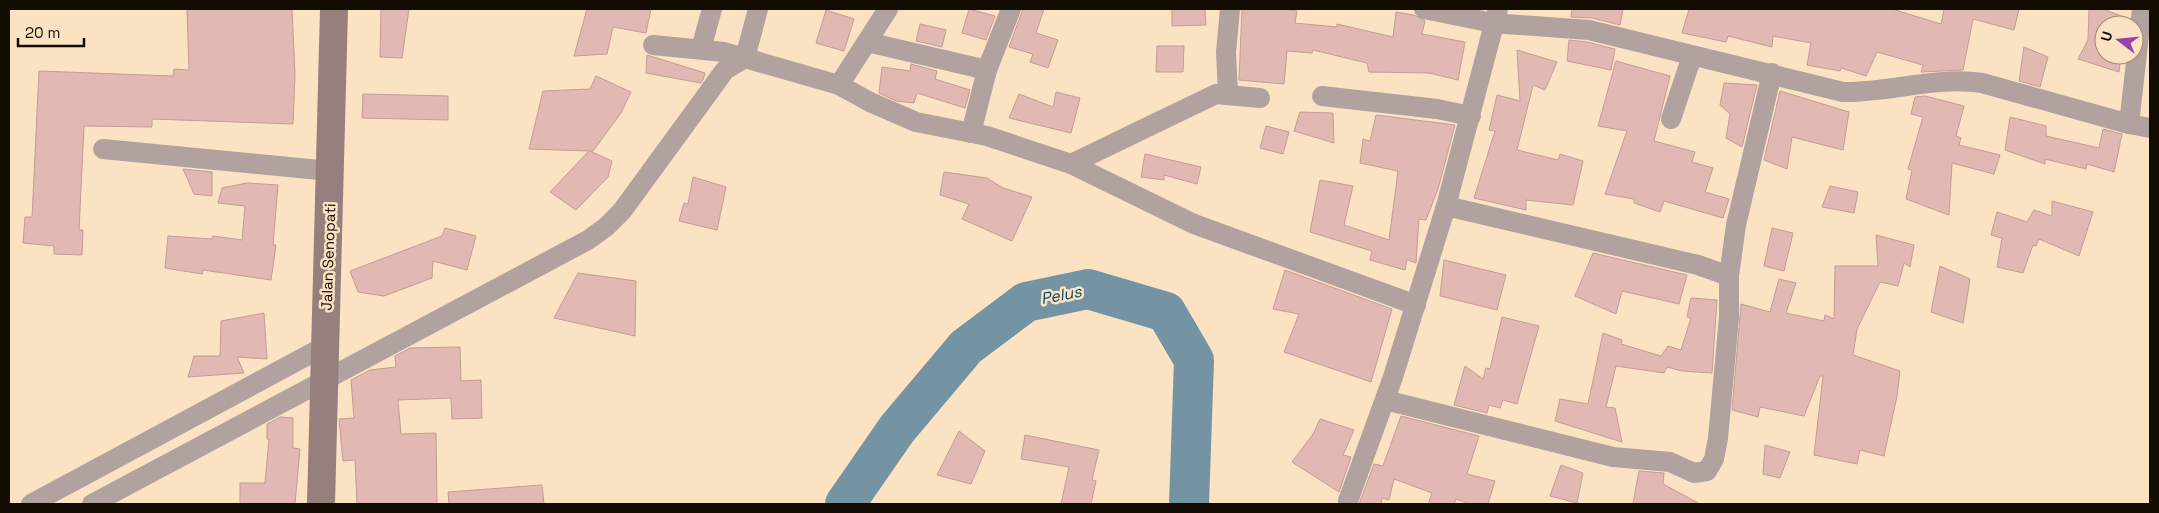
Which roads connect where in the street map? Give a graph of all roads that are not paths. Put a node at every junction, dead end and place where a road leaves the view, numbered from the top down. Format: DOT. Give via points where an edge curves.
graph roads {
  1 [pos="334,9"];
  2 [pos="712,9"];
  3 [pos="758,9"];
  4 [pos="888,9"];
  5 [pos="1011,9"];
  6 [pos="1230,9"];
  7 [pos="1424,9"];
  8 [pos="2142,9"];
  9 [pos="1496,16"];
  10 [pos="867,42"];
  11 [pos="653,45"];
  12 [pos="711,50"];
  13 [pos="1692,56"];
  14 [pos="745,58"];
  15 [pos="987,70"];
  16 [pos="1772,73"];
  17 [pos="840,85"];
  18 [pos="1228,94"];
  19 [pos="1322,96"];
  20 [pos="1260,98"];
  21 [pos="1470,116"];
  22 [pos="1671,118"];
  23 [pos="2129,124"];
  24 [pos="2150,128"];
  25 [pos="971,133"];
  26 [pos="103,149"];
  27 [pos="1072,164"];
  28 [pos="330,171"];
  29 [pos="1446,206"];
  30 [pos="1729,276"];
  31 [pos="1416,305"];
  32 [pos="326,365"];
  33 [pos="1385,400"];
  34 [pos="1348,501"];
  35 [pos="31,504"];
  36 [pos="92,504"];
  37 [pos="321,504"];
  1 -- 28 [label="main road, Jalan Senopati"];
  2 -- 12 [label="street"];
  3 -- 14 [label="street"];
  4 -- 10 [label="street"];
  5 -- 15 [label="street"];
  6 -- 18 [label="street" via="1226,52"];
  7 -- 9 [label="street"];
  8 -- 23 [label="street"];
  9 -- 13 [label="street" via="1589,30"];
  9 -- 21 [label="street"];
  10 -- 15 [label="street"];
  10 -- 17 [label="street"];
  11 -- 12 [label="street"];
  12 -- 14 [label="street"];
  13 -- 16 [label="street"];
  13 -- 22 [label="street"];
  14 -- 17 [label="street"];
  14 -- 32 [label="street" via="725,70 622,211 606,227 579,245"];
  15 -- 25 [label="street"];
  16 -- 23 [label="street" via="1843,92 1961,80"];
  16 -- 30 [label="street" via="1742,200"];
  17 -- 25 [label="street" via="916,122"];
  18 -- 20 [label="street"];
  18 -- 27 [label="street" via="1216,94"];
  19 -- 21 [label="street" via="1436,108"];
  21 -- 29 [label="street"];
  23 -- 24 [label="street"];
  25 -- 27 [label="street"];
  26 -- 28 [label="street"];
  27 -- 31 [label="street" via="1194,224"];
  28 -- 32 [label="main road, Jalan Senopati"];
  29 -- 30 [label="street"];
  29 -- 31 [label="street"];
  30 -- 33 [label="street" via="1718,438 1714,459 1707,471 1694,473 1670,462 1613,457"];
  31 -- 33 [label="street"];
  32 -- 35 [label="street"];
  32 -- 36 [label="street" via="291,397"];
  32 -- 37 [label="main road, Jalan Senopati"];
  33 -- 34 [label="street"];
}
